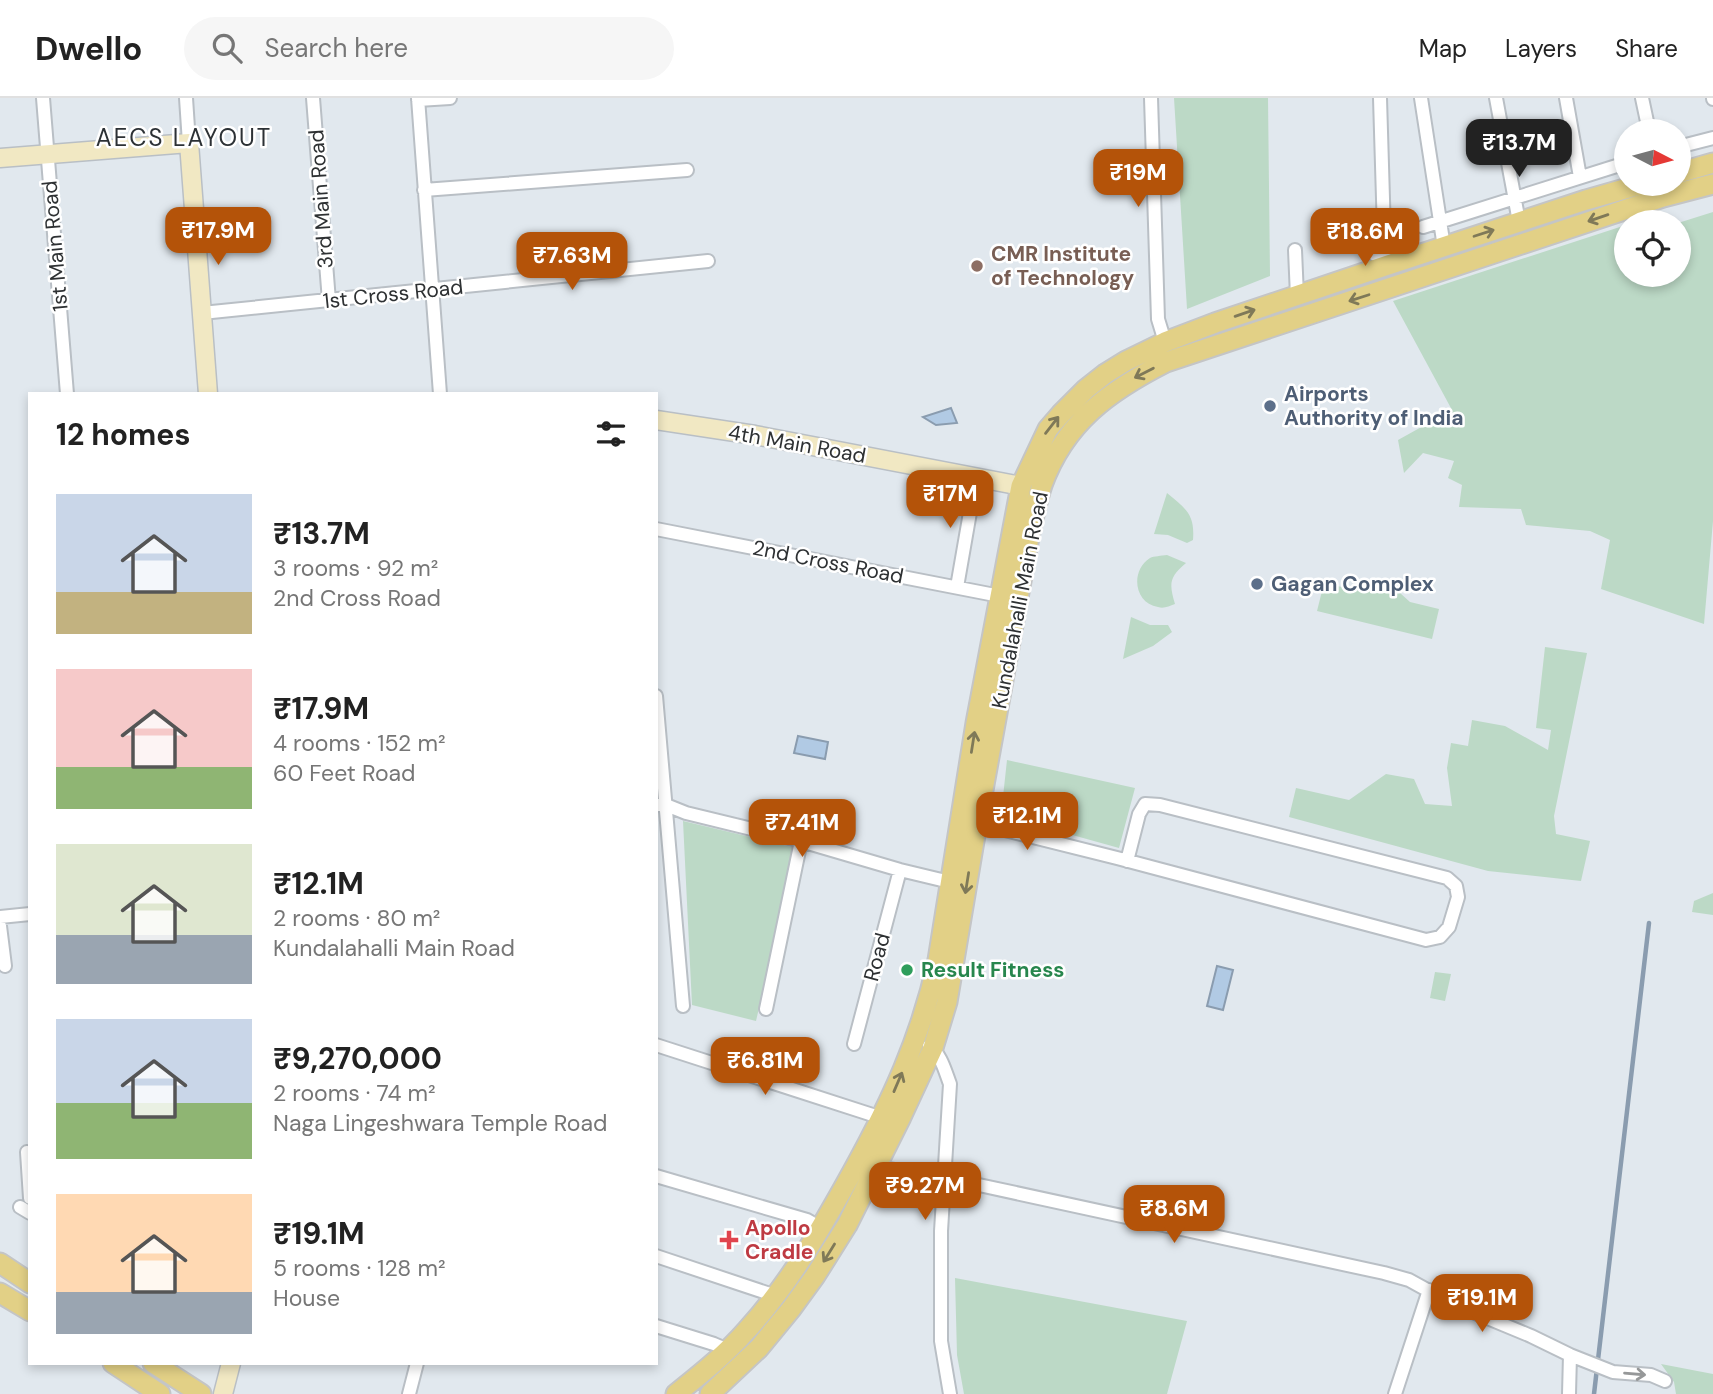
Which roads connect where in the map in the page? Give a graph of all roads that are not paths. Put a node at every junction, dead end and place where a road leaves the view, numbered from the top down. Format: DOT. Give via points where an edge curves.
graph roads {
  1 [pos="43,98"];
  2 [pos="186,98"];
  3 [pos="313,98"];
  4 [pos="450,98"];
  5 [pos="1152,98"];
  6 [pos="1381,98"];
  7 [pos="1421,98"];
  8 [pos="1496,98"];
  9 [pos="1566,98"];
  10 [pos="1642,98"];
  11 [pos="418,99"];
  12 [pos="1646,119"];
  13 [pos="1713,138"];
  14 [pos="189,143"];
  15 [pos="1691,144"];
  16 [pos="48,155"];
  17 [pos="0,158"];
  18 [pos="1713,163"];
  19 [pos="1614,167"];
  20 [pos="1691,169"];
  21 [pos="687,170"];
  22 [pos="1580,177"];
  23 [pos="1713,184"];
  24 [pos="424,190"];
  25 [pos="1614,192"];
  26 [pos="1514,198"];
  27 [pos="1440,221"];
  28 [pos="1519,222"];
  29 [pos="1423,227"];
  30 [pos="1361,244"];
  31 [pos="1444,247"];
  32 [pos="1294,250"];
  33 [pos="708,261"];
  34 [pos="1385,261"];
  35 [pos="433,290"];
  36 [pos="1297,296"];
  37 [pos="329,301"];
  38 [pos="202,313"];
  39 [pos="1165,342"];
  40 [pos="67,392"];
  41 [pos="208,392"];
  42 [pos="440,392"];
  43 [pos="658,420"];
  44 [pos="976,478"];
  45 [pos="1021,486"];
  46 [pos="658,529"];
  47 [pos="957,587"];
  48 [pos="1000,596"];
  49 [pos="658,740"];
  50 [pos="661,805"];
  51 [pos="977,823"];
  52 [pos="801,841"];
  53 [pos="1128,861"];
  54 [pos="900,870"];
  55 [pos="950,882"];
  56 [pos="28,914"];
  57 [pos="0,916"];
  58 [pos="0,926"];
  59 [pos="5,966"];
  60 [pos="683,1006"];
  61 [pos="766,1009"];
  62 [pos="854,1044"];
  63 [pos="925,1044"];
  64 [pos="658,1046"];
  65 [pos="882,1118"];
  66 [pos="27,1152"];
  67 [pos="877,1167"];
  68 [pos="658,1177"];
  69 [pos="945,1180"];
  70 [pos="26,1206"];
  71 [pos="821,1228"];
  72 [pos="658,1257"];
  73 [pos="0,1264"];
  74 [pos="28,1282"];
  75 [pos="1429,1290"];
  76 [pos="0,1293"];
  77 [pos="776,1296"];
  78 [pos="28,1310"];
  79 [pos="658,1327"];
  80 [pos="728,1350"];
  81 [pos="1570,1355"];
  82 [pos="116,1365"];
  83 [pos="156,1365"];
  84 [pos="230,1365"];
  85 [pos="242,1365"];
  86 [pos="416,1365"];
  87 [pos="1665,1381"];
  88 [pos="160,1394"];
  89 [pos="201,1394"];
  90 [pos="223,1394"];
  91 [pos="235,1394"];
  92 [pos="409,1394"];
  93 [pos="676,1394"];
  94 [pos="710,1394"];
  95 [pos="950,1394"];
  96 [pos="1395,1394"];
  97 [pos="1569,1394"];
  1 -- 16 [label="street, 1st Main Road"];
  2 -- 14 [label="street"];
  3 -- 37 [label="street, 3rd Main Road"];
  4 -- 11 [label="street"];
  5 -- 39 [label="street" via="1158,319"];
  6 -- 34 [label="street"];
  7 -- 27 [label="street"];
  8 -- 26 [label="street"];
  9 -- 22 [label="street"];
  10 -- 12 [label="street"];
  11 -- 24 [label="street"];
  13 -- 15 [label="street"];
  14 -- 16 [label="street"];
  14 -- 38 [label="street"];
  16 -- 17 [label="street"];
  16 -- 40 [label="street, 1st Main Road"];
  18 -- 20 [label="main road"];
  19 -- 22 [label="street"];
  21 -- 24 [label="street"];
  22 -- 26 [label="street"];
  23 -- 51 [label="main road, Kundalahalli Main Road, one-way" via="1166,362 1101,402 1060,447 1042,485"];
  24 -- 35 [label="street"];
  25 -- 28 [label="main road, Kundalahalli Main Road"];
  26 -- 27 [label="street"];
  26 -- 28 [label="street"];
  27 -- 29 [label="street"];
  27 -- 31 [label="street"];
  31 -- 28 [label="main road, Kundalahalli Main Road, one-way"];
  30 -- 34 [label="street"];
  31 -- 34 [label="main road, Kundalahalli Main Road"];
  32 -- 36 [label="street"];
  33 -- 35 [label="street, 1st Cross Road"];
  34 -- 36 [label="main road, Kundalahalli Main Road"];
  35 -- 37 [label="street, 1st Cross Road"];
  35 -- 42 [label="street"];
  39 -- 36 [label="main road, Kundalahalli Main Road, one-way"];
  37 -- 38 [label="street, 1st Cross Road"];
  38 -- 41 [label="street"];
  45 -- 39 [label="main road, Kundalahalli Main Road, one-way" via="1048,429 1061,414 1105,374"];
  43 -- 44 [label="street, 4th Main Road"];
  44 -- 45 [label="street, 4th Main Road"];
  44 -- 47 [label="street"];
  45 -- 48 [label="main road, Kundalahalli Main Road"];
  46 -- 47 [label="street, 2nd Cross Road"];
  47 -- 48 [label="street, 2nd Cross Road"];
  55 -- 48 [label="main road, Kundalahalli Main Road, one-way"];
  49 -- 50 [label="street"];
  50 -- 52 [label="street"];
  50 -- 60 [label="street"];
  51 -- 53 [label="street"];
  51 -- 63 [label="main road, Kundalahalli Main Road, one-way" via="947,1002"];
  52 -- 54 [label="street"];
  52 -- 61 [label="street"];
  53 -- 53 [label="street" via="1426,940 1440,937 1449,927 1458,897 1456,886 1447,878 1160,805 1145,804 1139,814"];
  54 -- 55 [label="street"];
  54 -- 62 [label="street, Road"];
  55 -- 63 [label="main road, Kundalahalli Main Road"];
  56 -- 57 [label="street"];
  58 -- 59 [label="street"];
  65 -- 63 [label="main road, Kundalahalli Main Road, one-way"];
  63 -- 67 [label="main road, Kundalahalli Main Road"];
  63 -- 69 [label="street" via="943,1065 950,1084"];
  64 -- 65 [label="street"];
  65 -- 71 [label="main road, Kundalahalli Main Road"];
  66 -- 70 [label="street"];
  67 -- 69 [label="street"];
  67 -- 94 [label="main road, Kundalahalli Main Road, one-way" via="847,1225 791,1309 759,1348"];
  68 -- 71 [label="street"];
  69 -- 75 [label="street" via="1384,1273"];
  69 -- 95 [label="street" via="941,1341"];
  71 -- 77 [label="main road, Kundalahalli Main Road"];
  72 -- 77 [label="street"];
  73 -- 74 [label="main road"];
  75 -- 81 [label="street"];
  75 -- 96 [label="street"];
  76 -- 78 [label="main road"];
  77 -- 80 [label="main road, Kundalahalli Main Road"];
  79 -- 80 [label="street"];
  80 -- 93 [label="main road, Kundalahalli Main Road"];
  81 -- 87 [label="street, one-way" via="1613,1372 1651,1375"];
  81 -- 97 [label="street"];
  82 -- 88 [label="main road"];
  83 -- 89 [label="main road"];
  84 -- 90 [label="street"];
  85 -- 91 [label="street"];
  86 -- 92 [label="street"];
}
